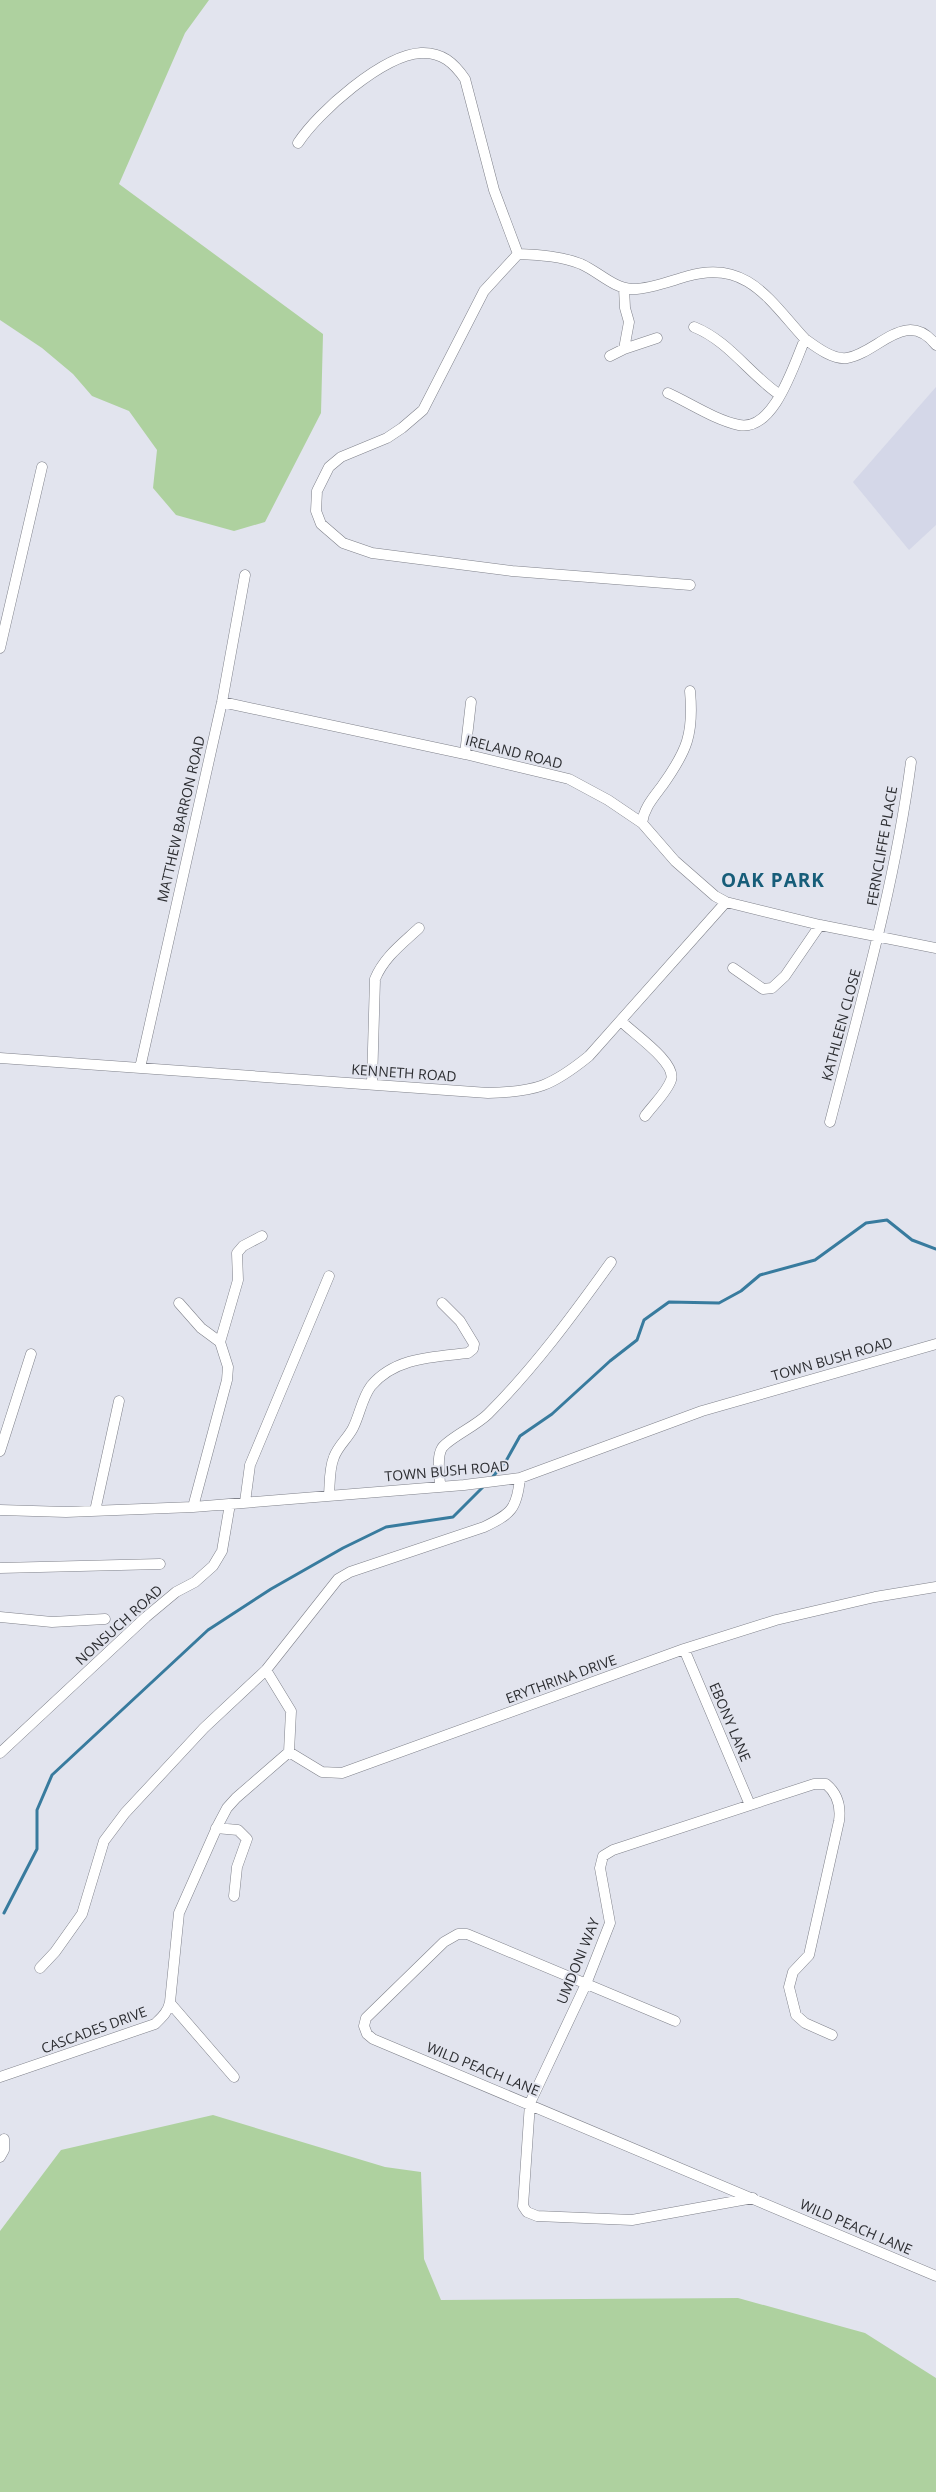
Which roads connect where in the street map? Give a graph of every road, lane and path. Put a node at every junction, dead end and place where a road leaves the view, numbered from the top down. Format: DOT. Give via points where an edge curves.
graph roads {
  1 [pos="298,143"];
  2 [pos="518,254"];
  3 [pos="624,288"];
  4 [pos="694,327"];
  5 [pos="657,338"];
  6 [pos="805,339"];
  7 [pos="936,345"];
  8 [pos="624,349"];
  9 [pos="610,356"];
  10 [pos="668,393"];
  11 [pos="780,395"];
  12 [pos="42,467"];
  13 [pos="245,575"];
  14 [pos="690,585"];
  15 [pos="0,648"];
  16 [pos="690,691"];
  17 [pos="222,702"];
  18 [pos="471,702"];
  19 [pos="465,754"];
  20 [pos="911,762"];
  21 [pos="642,823"];
  22 [pos="726,902"];
  23 [pos="820,926"];
  24 [pos="419,928"];
  25 [pos="879,936"];
  26 [pos="936,948"];
  27 [pos="733,968"];
  28 [pos="622,1022"];
  29 [pos="0,1058"];
  30 [pos="140,1068"];
  31 [pos="372,1084"];
  32 [pos="645,1116"];
  33 [pos="830,1122"];
  34 [pos="262,1236"];
  35 [pos="611,1262"];
  36 [pos="329,1276"];
  37 [pos="179,1303"];
  38 [pos="442,1303"];
  39 [pos="220,1342"];
  40 [pos="936,1344"];
  41 [pos="31,1354"];
  42 [pos="119,1401"];
  43 [pos="0,1450"];
  44 [pos="520,1478"];
  45 [pos="440,1486"];
  46 [pos="329,1495"];
  47 [pos="245,1502"];
  48 [pos="230,1504"];
  49 [pos="193,1507"];
  50 [pos="0,1508"];
  51 [pos="95,1511"];
  52 [pos="160,1564"];
  53 [pos="0,1568"];
  54 [pos="936,1587"];
  55 [pos="0,1617"];
  56 [pos="104,1619"];
  57 [pos="684,1649"];
  58 [pos="266,1670"];
  59 [pos="289,1752"];
  60 [pos="0,1753"];
  61 [pos="750,1806"];
  62 [pos="216,1828"];
  63 [pos="234,1896"];
  64 [pos="40,1968"];
  65 [pos="586,1984"];
  66 [pos="170,2003"];
  67 [pos="675,2021"];
  68 [pos="832,2035"];
  69 [pos="0,2077"];
  70 [pos="234,2077"];
  71 [pos="530,2103"];
  72 [pos="4,2139"];
  73 [pos="0,2157"];
  74 [pos="753,2198"];
  75 [pos="936,2276"];
  1 -- 2 [label="street" via="325,112 392,61 420,53 447,59 465,79 494,190"];
  2 -- 3 [label="street" via="551,256 581,264"];
  2 -- 14 [label="street" via="484,291 424,410 387,438 341,457 329,467 316,492 316,511 321,524 343,543 372,553 512,571"];
  3 -- 6 [label="street" via="634,289 706,271 734,275 753,282"];
  3 -- 8 [label="street" via="629,322"];
  4 -- 11 [label="street" via="718,339"];
  5 -- 8 [label="street"];
  6 -- 7 [label="street" via="830,355 845,358 905,330 926,335"];
  6 -- 11 [label="street"];
  8 -- 9 [label="street"];
  10 -- 11 [label="street" via="741,426 761,421"];
  12 -- 15 [label="street"];
  13 -- 17 [label="street, MATTHEW BARRON ROAD"];
  16 -- 21 [label="street" via="692,717 688,741 648,805"];
  17 -- 19 [label="street, IRELAND ROAD"];
  17 -- 30 [label="street, MATTHEW BARRON ROAD"];
  18 -- 19 [label="street"];
  19 -- 21 [label="street, IRELAND ROAD" via="569,779"];
  20 -- 25 [label="street, FERNCLIFFE PLACE" via="901,836"];
  21 -- 22 [label="street, IRELAND ROAD" via="674,860"];
  22 -- 23 [label="street, IRELAND ROAD"];
  22 -- 28 [label="street, KENNETH ROAD"];
  23 -- 25 [label="street, IRELAND ROAD"];
  23 -- 27 [label="street" via="785,976 772,988 763,989"];
  24 -- 31 [label="street" via="390,955 375,979"];
  25 -- 26 [label="street, IRELAND ROAD"];
  25 -- 33 [label="street, KATHLEEN CLOSE"];
  28 -- 31 [label="street, KENNETH ROAD" via="563,1078 535,1089 488,1093"];
  28 -- 32 [label="street" via="661,1056 672,1073 670,1083"];
  29 -- 30 [label="street, KENNETH ROAD"];
  30 -- 31 [label="street, KENNETH ROAD"];
  34 -- 39 [label="street" via="242,1246 237,1253 238,1280"];
  35 -- 45 [label="street" via="528,1372 487,1416 441,1450"];
  36 -- 47 [label="street" via="250,1466"];
  37 -- 39 [label="street" via="201,1328"];
  38 -- 46 [label="street" via="460,1321 474,1344 473,1349 468,1353 413,1359 372,1385 352,1430 334,1456"];
  39 -- 49 [label="street" via="228,1367 227,1380"];
  40 -- 44 [label="street, TOWN BUSH ROAD" via="702,1411"];
  41 -- 43 [label="street"];
  42 -- 51 [label="street"];
  44 -- 45 [label="street, TOWN BUSH ROAD"];
  44 -- 58 [label="street" via="518,1501 500,1519 484,1528 338,1578"];
  45 -- 46 [label="street, TOWN BUSH ROAD"];
  46 -- 47 [label="street, TOWN BUSH ROAD"];
  47 -- 48 [label="street, TOWN BUSH ROAD"];
  48 -- 49 [label="street, TOWN BUSH ROAD"];
  48 -- 60 [label="street, NONSUCH ROAD" via="222,1551 213,1566 146,1617"];
  49 -- 51 [label="street, TOWN BUSH ROAD"];
  50 -- 51 [label="street, TOWN BUSH ROAD"];
  52 -- 53 [label="street"];
  54 -- 57 [label="street, ERYTHRINA DRIVE" via="776,1620"];
  55 -- 56 [label="street" via="52,1622"];
  57 -- 59 [label="street, ERYTHRINA DRIVE" via="342,1773 322,1772"];
  57 -- 61 [label="street, EBONY LANE"];
  58 -- 59 [label="street" via="291,1711"];
  58 -- 64 [label="street" via="204,1728 125,1813 104,1841 82,1914"];
  59 -- 62 [label="street, CASCADES DRIVE" via="236,1798"];
  61 -- 65 [label="street, UMDONI WAY" via="603,1856 600,1868 610,1923"];
  61 -- 68 [label="street, UMDONI WAY" via="823,1783 836,1796 839,1822 814,1935 807,1958 793,1972 789,1987 796,2015 804,2023"];
  62 -- 63 [label="street" via="238,1830 247,1839 237,1867"];
  62 -- 66 [label="street, CASCADES DRIVE" via="179,1913"];
  65 -- 67 [label="street, WILD PEACH LANE"];
  65 -- 71 [label="street, UMDONI WAY"];
  65 -- 71 [label="street, WILD PEACH LANE" via="473,1936 458,1934 444,1942 364,2022 365,2031 374,2039"];
  66 -- 69 [label="street, CASCADES DRIVE" via="155,2024"];
  66 -- 70 [label="street"];
  71 -- 74 [label="street, WILD PEACH LANE"];
  71 -- 74 [label="street, UMDONI WAY" via="522,2198 523,2206 531,2214 632,2220"];
  72 -- 73 [label="street"];
  74 -- 75 [label="street, WILD PEACH LANE"];
}
